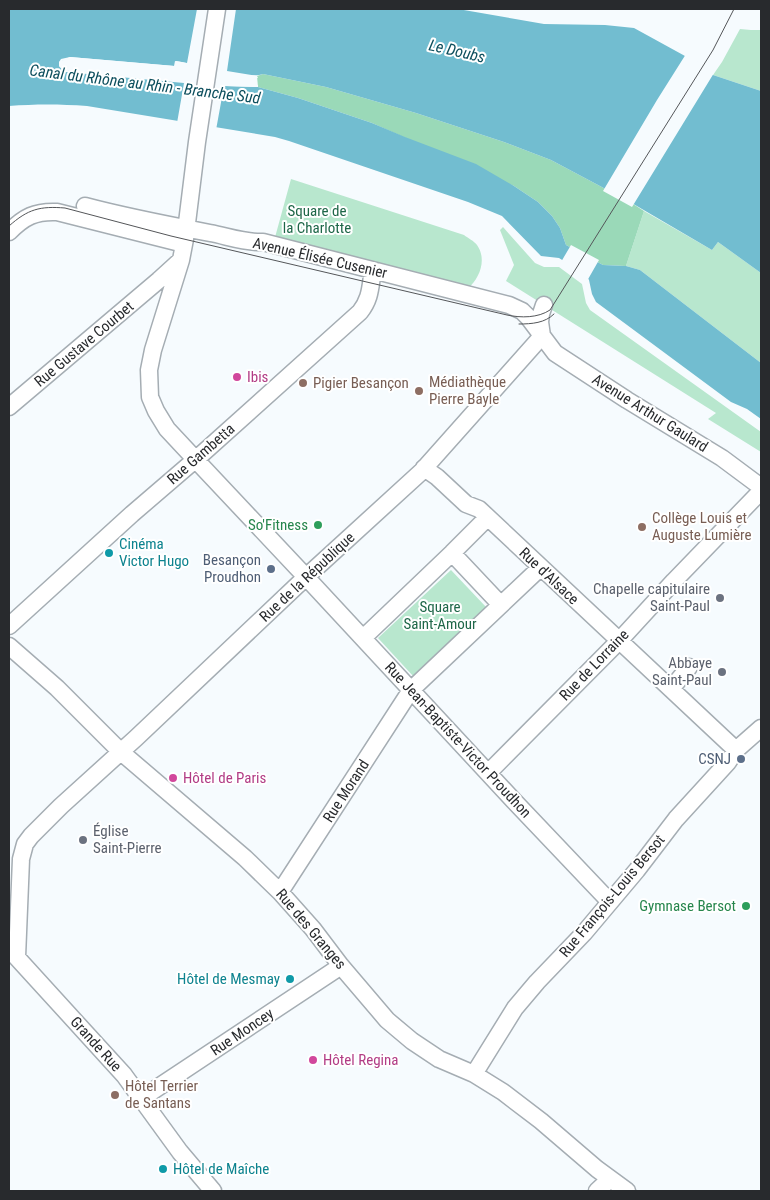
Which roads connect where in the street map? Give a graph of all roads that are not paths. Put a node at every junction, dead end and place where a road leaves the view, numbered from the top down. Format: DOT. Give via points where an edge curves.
graph roads {
  1 [pos="217,9"];
  2 [pos="85,206"];
  3 [pos="9,232"];
  4 [pos="184,244"];
  5 [pos="373,270"];
  6 [pos="159,280"];
  7 [pos="544,305"];
  8 [pos="165,315"];
  9 [pos="542,336"];
  10 [pos="9,406"];
  11 [pos="194,459"];
  12 [pos="424,468"];
  13 [pos="761,487"];
  14 [pos="761,491"];
  15 [pos="483,514"];
  16 [pos="452,553"];
  17 [pos="540,568"];
  18 [pos="306,577"];
  19 [pos="501,605"];
  20 [pos="9,626"];
  21 [pos="363,638"];
  22 [pos="619,641"];
  23 [pos="9,646"];
  24 [pos="689,667"];
  25 [pos="671,689"];
  26 [pos="411,690"];
  27 [pos="761,728"];
  28 [pos="736,750"];
  29 [pos="121,752"];
  30 [pos="488,773"];
  31 [pos="280,892"];
  32 [pos="610,902"];
  33 [pos="11,957"];
  34 [pos="341,966"];
  35 [pos="474,1074"];
  36 [pos="142,1098"];
  37 [pos="610,1178"];
  38 [pos="213,1191"];
  39 [pos="597,1191"];
  40 [pos="627,1191"];
  1 -- 4 [label="street, Rue Jean-Baptiste-Victor Proudhon"];
  2 -- 4 [label="street, Avenue Élisée Cusenier"];
  3 -- 4 [label="street" via="22,219 47,211"];
  4 -- 5 [label="street, Avenue Élisée Cusenier" via="263,242"];
  4 -- 6 [label="street, Rue Gustave Courbet"];
  4 -- 8 [label="street, Rue Jean-Baptiste-Victor Proudhon"];
  5 -- 9 [label="street, Avenue Élisée Cusenier" via="509,305 522,311"];
  5 -- 11 [label="street, Rue Gambetta" via="369,295 360,312"];
  6 -- 8 [label="street"];
  6 -- 10 [label="street, Rue Gustave Courbet"];
  7 -- 9 [label="street" via="540,322"];
  8 -- 11 [label="street, Rue Jean-Baptiste-Victor Proudhon" via="149,370 150,397 167,429"];
  9 -- 12 [label="street, Rue de la République"];
  9 -- 13 [label="street, Avenue Arthur Gaulard" via="555,353 722,458"];
  11 -- 18 [label="street, Rue Jean-Baptiste-Victor Proudhon"];
  11 -- 20 [label="street, Rue Gambetta"];
  12 -- 15 [label="street, Rue d'Alsace" via="466,504"];
  12 -- 18 [label="street, Rue de la République"];
  14 -- 22 [label="street, Rue de Lorraine"];
  15 -- 16 [label="street"];
  15 -- 17 [label="street, Rue d'Alsace"];
  16 -- 19 [label="street"];
  16 -- 21 [label="street"];
  17 -- 19 [label="street, Rue Morand"];
  17 -- 22 [label="street, Rue d'Alsace"];
  18 -- 21 [label="street, Rue Jean-Baptiste-Victor Proudhon"];
  18 -- 29 [label="street, Rue de la République"];
  19 -- 26 [label="street, Rue Morand"];
  21 -- 26 [label="street, Rue Jean-Baptiste-Victor Proudhon"];
  22 -- 25 [label="street, Rue d'Alsace"];
  22 -- 30 [label="street, Rue de Lorraine"];
  23 -- 29 [label="street, Rue des Granges"];
  24 -- 25 [label="street"];
  25 -- 28 [label="street, Rue d'Alsace"];
  26 -- 30 [label="street, Rue Jean-Baptiste-Victor Proudhon"];
  26 -- 31 [label="street, Rue Morand"];
  27 -- 28 [label="street, Rue François-Louis Bersot"];
  28 -- 32 [label="street, Rue François-Louis Bersot"];
  29 -- 31 [label="street, Rue des Granges" via="246,858"];
  29 -- 33 [label="street, Rue de la République" via="61,806 25,844"];
  30 -- 32 [label="street, Rue Jean-Baptiste-Victor Proudhon"];
  31 -- 34 [label="street, Rue des Granges"];
  32 -- 35 [label="street, Rue François-Louis Bersot" via="515,1008"];
  33 -- 36 [label="street, Grande Rue"];
  34 -- 35 [label="street, Rue des Granges" via="387,1020 412,1041 439,1059"];
  34 -- 36 [label="street, Rue Moncey"];
  35 -- 37 [label="street, Rue des Granges" via="542,1121"];
  36 -- 38 [label="street, Grande Rue" via="180,1152"];
  37 -- 39 [label="street"];
  37 -- 40 [label="street, Rue des Granges"];
}
